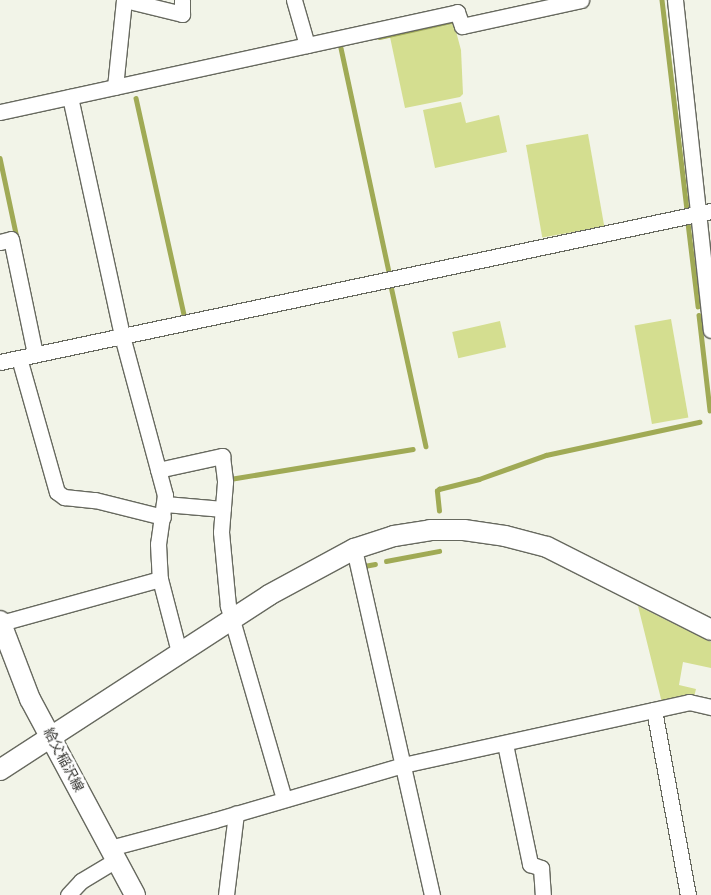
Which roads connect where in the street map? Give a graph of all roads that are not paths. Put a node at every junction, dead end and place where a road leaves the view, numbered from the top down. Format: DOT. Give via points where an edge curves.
graph roads {
  1 [pos="124,0"];
  2 [pos="182,0"];
  3 [pos="294,0"];
  4 [pos="581,0"];
  5 [pos="675,0"];
  6 [pos="456,6"];
  7 [pos="307,45"];
  8 [pos="115,87"];
  9 [pos="70,97"];
  10 [pos="0,112"];
  11 [pos="705,212"];
  12 [pos="0,242"];
  13 [pos="711,330"];
  14 [pos="122,336"];
  15 [pos="35,354"];
  16 [pos="20,358"];
  17 [pos="0,362"];
  18 [pos="158,470"];
  19 [pos="223,509"];
  20 [pos="164,511"];
  21 [pos="354,549"];
  22 [pos="160,579"];
  23 [pos="232,619"];
  24 [pos="0,622"];
  25 [pos="711,630"];
  26 [pos="180,652"];
  27 [pos="711,707"];
  28 [pos="654,710"];
  29 [pos="52,738"];
  30 [pos="505,744"];
  31 [pos="403,765"];
  32 [pos="0,770"];
  33 [pos="284,799"];
  34 [pos="236,814"];
  35 [pos="113,854"];
  36 [pos="68,895"];
  37 [pos="135,895"];
  38 [pos="226,895"];
  39 [pos="432,895"];
  40 [pos="543,895"];
  41 [pos="688,895"];
  1 -- 2 [label="street" via="182,14"];
  1 -- 8 [label="street"];
  3 -- 7 [label="street"];
  4 -- 6 [label="street" via="462,26"];
  5 -- 11 [label="street"];
  6 -- 7 [label="street"];
  7 -- 8 [label="street"];
  8 -- 9 [label="street"];
  9 -- 10 [label="street"];
  9 -- 14 [label="street"];
  11 -- 13 [label="street"];
  11 -- 14 [label="street"];
  12 -- 15 [label="street" via="11,239"];
  14 -- 15 [label="street"];
  14 -- 18 [label="street"];
  15 -- 16 [label="street"];
  16 -- 17 [label="street"];
  16 -- 20 [label="street" via="57,492 64,497"];
  18 -- 19 [label="street" via="222,456 225,482"];
  18 -- 20 [label="street"];
  19 -- 20 [label="street"];
  19 -- 23 [label="street" via="221,532"];
  20 -- 22 [label="street" via="158,544"];
  21 -- 23 [label="street"];
  21 -- 25 [label="street" via="394,536 430,530 464,530 505,536 548,547"];
  21 -- 31 [label="street"];
  22 -- 24 [label="street"];
  22 -- 26 [label="street"];
  23 -- 26 [label="street"];
  23 -- 33 [label="street"];
  24 -- 29 [label="street, 給父稲沢線" via="30,699"];
  26 -- 29 [label="street"];
  27 -- 28 [label="street" via="689,702"];
  28 -- 30 [label="street"];
  28 -- 41 [label="street"];
  29 -- 32 [label="street"];
  29 -- 35 [label="street, 給父稲沢線"];
  30 -- 31 [label="street"];
  30 -- 40 [label="street" via="530,864 541,868"];
  31 -- 33 [label="street"];
  31 -- 39 [label="street"];
  33 -- 34 [label="street"];
  34 -- 35 [label="street"];
  34 -- 38 [label="street"];
  35 -- 36 [label="street"];
  35 -- 37 [label="street, 給父稲沢線"];
}
